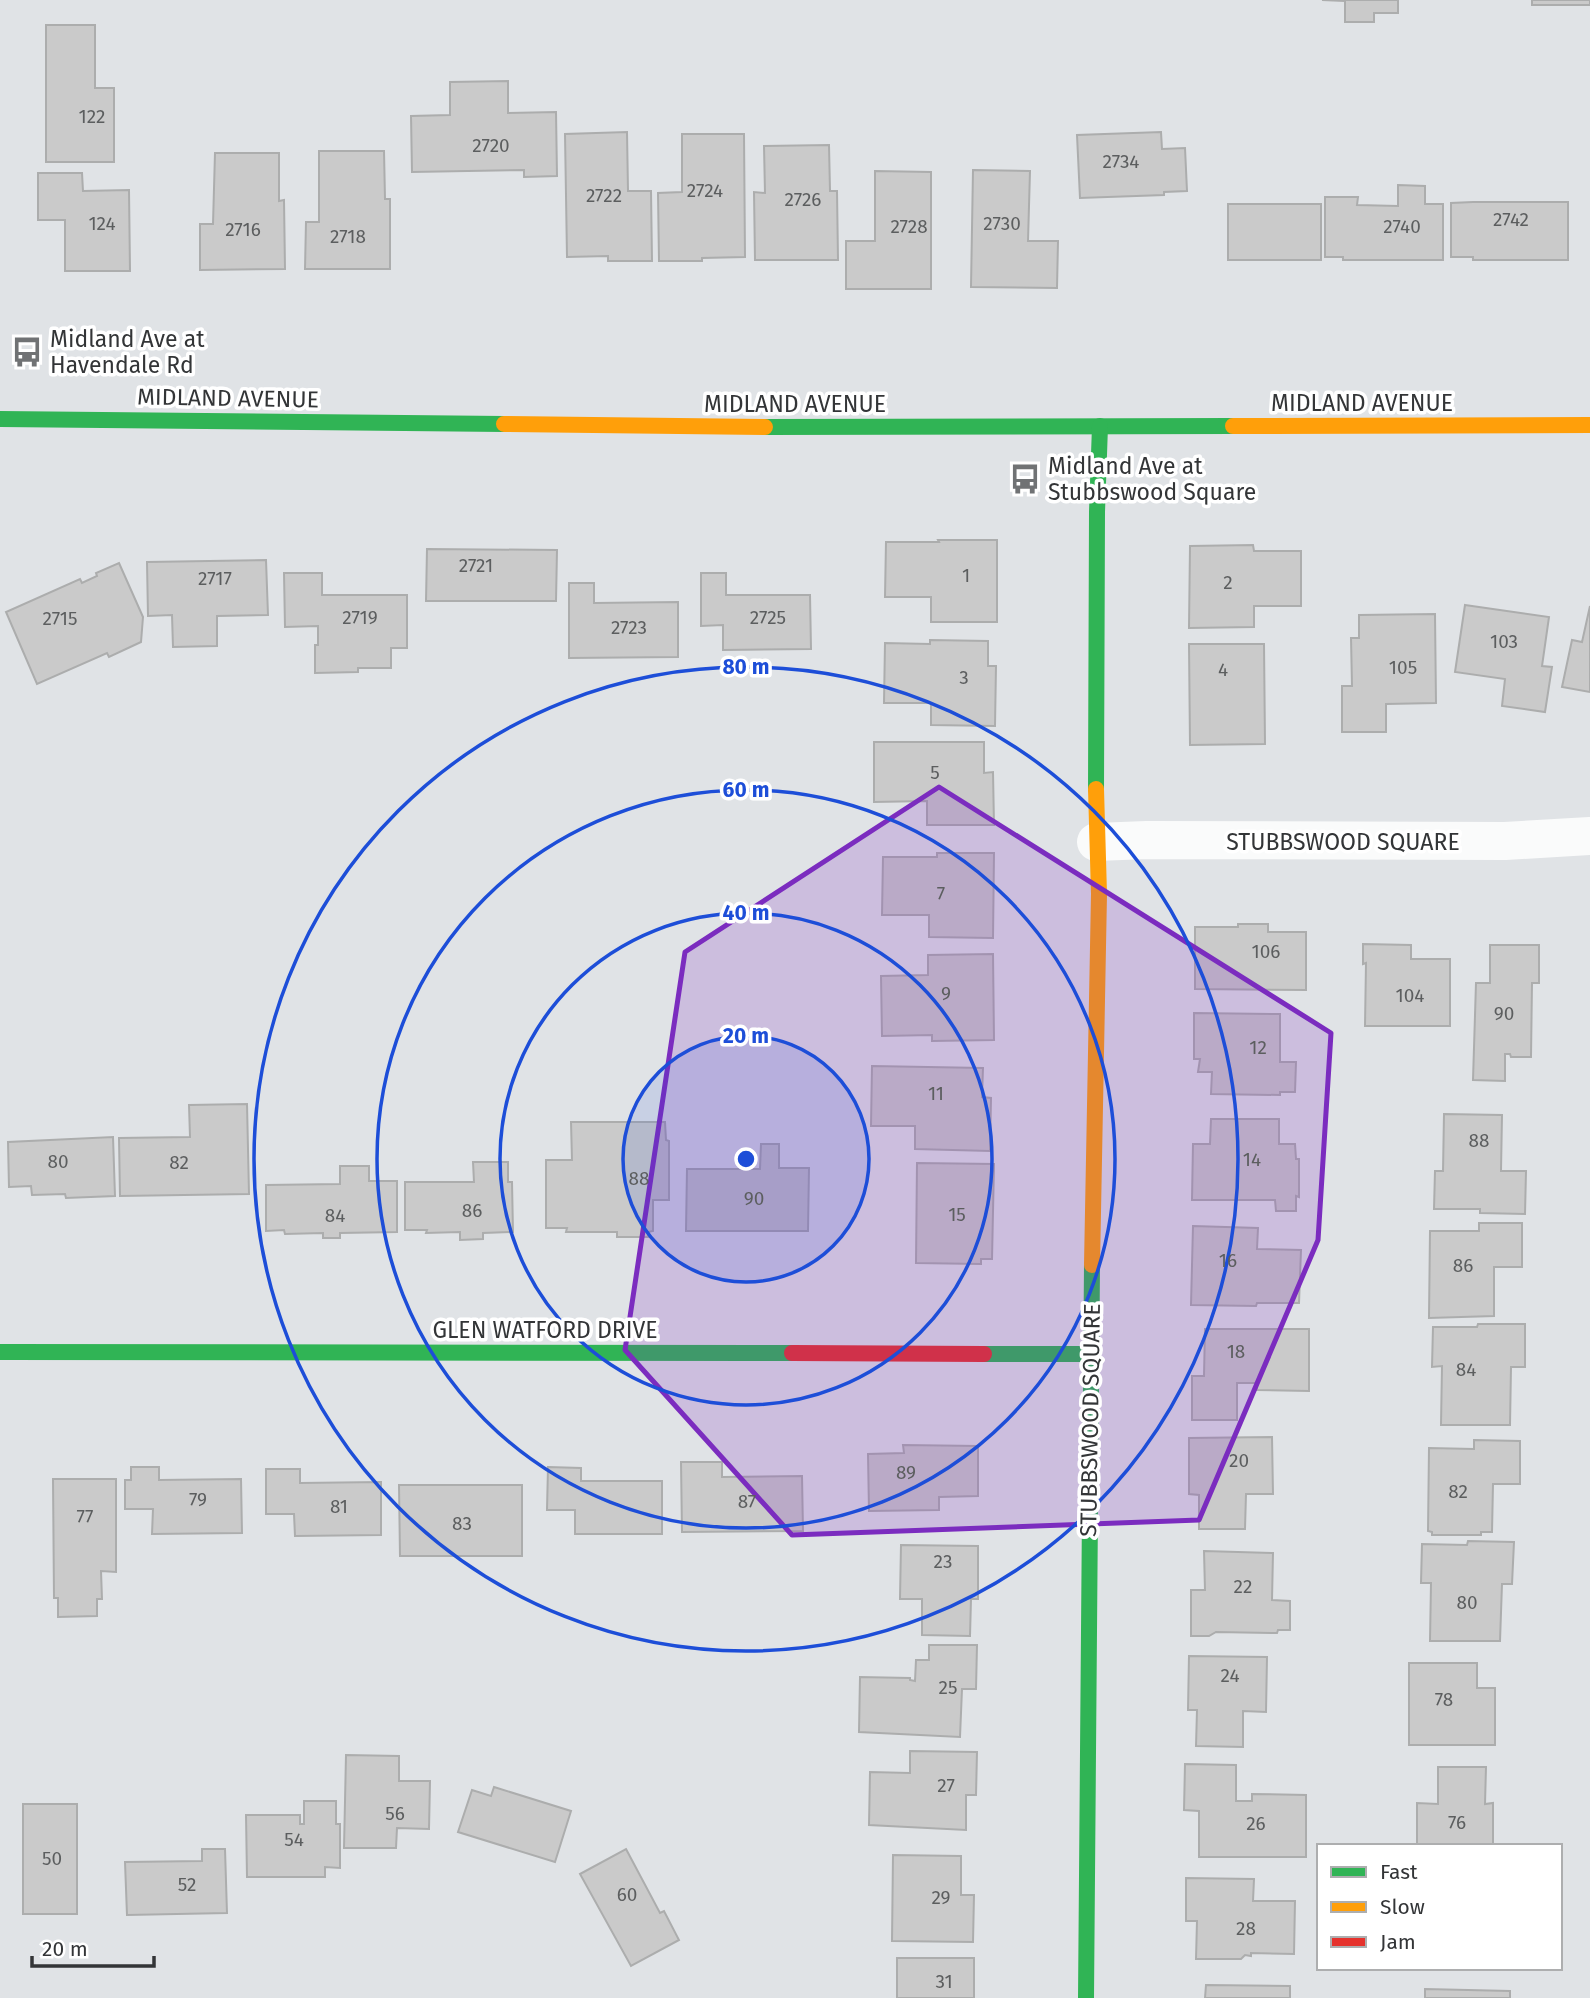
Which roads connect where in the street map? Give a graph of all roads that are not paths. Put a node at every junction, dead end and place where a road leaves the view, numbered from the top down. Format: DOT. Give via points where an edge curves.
graph roads {
  1 [pos="0,419"];
  2 [pos="1590,425"];
  3 [pos="1100,426"];
  4 [pos="1590,836"];
  5 [pos="1096,842"];
  6 [pos="0,1352"];
  7 [pos="1090,1354"];
  8 [pos="1086,1998"];
  1 -- 3 [label="street, MIDLAND AVENUE" via="853,428"];
  2 -- 3 [label="street, MIDLAND AVENUE"];
  3 -- 5 [label="street, STUBBSWOOD SQUARE"];
  4 -- 5 [label="street, STUBBSWOOD SQUARE" via="1505,841"];
  5 -- 7 [label="street, STUBBSWOOD SQUARE" via="1099,908"];
  6 -- 7 [label="street, GLEN WATFORD DRIVE"];
  7 -- 8 [label="street, STUBBSWOOD SQUARE"];
}
